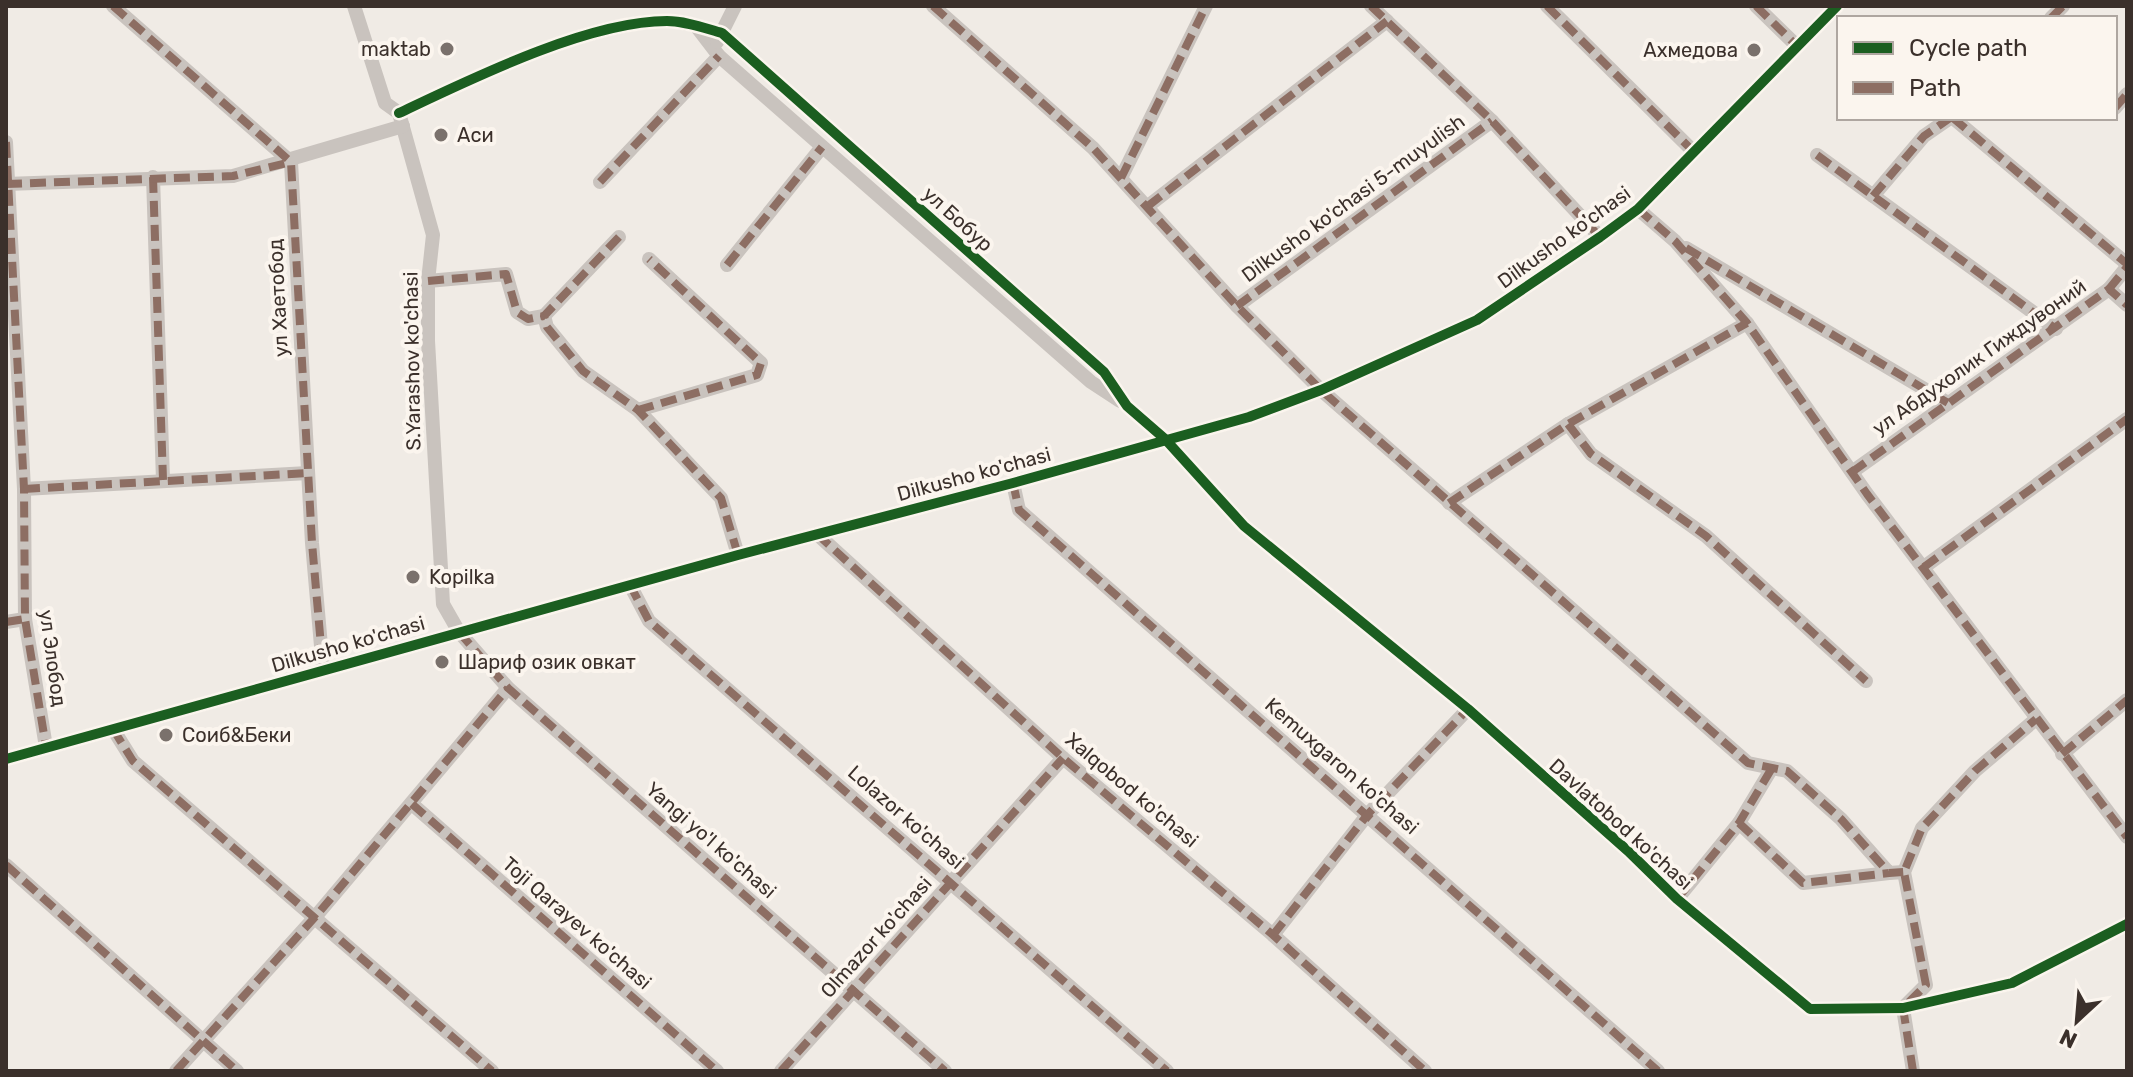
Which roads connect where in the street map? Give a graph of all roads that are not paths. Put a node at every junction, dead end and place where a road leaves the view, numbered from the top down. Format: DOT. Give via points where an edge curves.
graph roads {
  1 [pos="113,6"];
  2 [pos="354,6"];
  3 [pos="735,6"];
  4 [pos="933,6"];
  5 [pos="1206,6"];
  6 [pos="1371,6"];
  7 [pos="1547,6"];
  8 [pos="1756,6"];
  9 [pos="1837,6"];
  10 [pos="1387,21"];
  11 [pos="696,26"];
  12 [pos="722,33"];
  13 [pos="1797,46"];
  14 [pos="716,52"];
  15 [pos="401,120"];
  16 [pos="1949,120"];
  17 [pos="1954,120"];
  18 [pos="1492,121"];
  19 [pos="6,142"];
  20 [pos="822,147"];
  21 [pos="1693,151"];
  22 [pos="1817,155"];
  23 [pos="291,162"];
  24 [pos="153,177"];
  25 [pos="1121,178"];
  26 [pos="600,182"];
  27 [pos="7,184"];
  28 [pos="1873,196"];
  29 [pos="1148,206"];
  30 [pos="1638,209"];
  31 [pos="619,237"];
  32 [pos="1600,237"];
  33 [pos="1675,241"];
  34 [pos="649,259"];
  35 [pos="9,262"];
  36 [pos="727,265"];
  37 [pos="2127,265"];
  38 [pos="428,281"];
  39 [pos="2109,289"];
  40 [pos="2127,305"];
  41 [pos="1237,306"];
  42 [pos="544,316"];
  43 [pos="1747,323"];
  44 [pos="2056,329"];
  45 [pos="1321,390"];
  46 [pos="1948,403"];
  47 [pos="1127,406"];
  48 [pos="638,410"];
  49 [pos="2127,419"];
  50 [pos="1568,424"];
  51 [pos="1165,439"];
  52 [pos="6,463"];
  53 [pos="22,463"];
  54 [pos="1852,472"];
  55 [pos="308,473"];
  56 [pos="163,480"];
  57 [pos="1013,483"];
  58 [pos="24,489"];
  59 [pos="1449,503"];
  60 [pos="817,534"];
  61 [pos="738,555"];
  62 [pos="1924,567"];
  63 [pos="630,585"];
  64 [pos="25,619"];
  65 [pos="6,622"];
  66 [pos="459,632"];
  67 [pos="323,669"];
  68 [pos="1866,681"];
  69 [pos="508,688"];
  70 [pos="2127,700"];
  71 [pos="1468,709"];
  72 [pos="2036,719"];
  73 [pos="113,729"];
  74 [pos="46,747"];
  75 [pos="2062,754"];
  76 [pos="1063,758"];
  77 [pos="6,759"];
  78 [pos="1772,768"];
  79 [pos="412,804"];
  80 [pos="1368,814"];
  81 [pos="1739,823"];
  82 [pos="2127,837"];
  83 [pos="6,865"];
  84 [pos="1896,872"];
  85 [pos="952,883"];
  86 [pos="1677,899"];
  87 [pos="316,916"];
  88 [pos="2127,924"];
  89 [pos="1273,935"];
  90 [pos="854,991"];
  91 [pos="1903,1008"];
  92 [pos="203,1041"];
  93 [pos="176,1071"];
  94 [pos="237,1071"];
  95 [pos="492,1071"];
  96 [pos="717,1071"];
  97 [pos="781,1071"];
  98 [pos="945,1071"];
  99 [pos="1167,1071"];
  100 [pos="1425,1071"];
  101 [pos="1658,1071"];
  102 [pos="1913,1071"];
  1 -- 23 [label="street"];
  2 -- 15 [label="street, S.Yarashov ko'chasi" via="385,103"];
  3 -- 12 [label="street"];
  4 -- 25 [label="street"];
  5 -- 25 [label="street"];
  6 -- 10 [label="street"];
  7 -- 21 [label="street"];
  8 -- 13 [label="street"];
  9 -- 13 [label="street, Dilkusho ko'chasi"];
  10 -- 18 [label="street"];
  10 -- 29 [label="street"];
  11 -- 12 [label="street"];
  11 -- 14 [label="street"];
  11 -- 15 [label="street" via="668,21 633,25 553,46"];
  12 -- 14 [label="street"];
  12 -- 47 [label="street, ул Бобур" via="1104,372"];
  13 -- 21 [label="street, Dilkusho ko'chasi"];
  14 -- 20 [label="street"];
  14 -- 26 [label="street"];
  15 -- 23 [label="street"];
  15 -- 38 [label="street, S.Yarashov ko'chasi" via="433,235"];
  16 -- 28 [label="street" via="1924,136"];
  17 -- 37 [label="street"];
  18 -- 32 [label="street"];
  18 -- 41 [label="street, Dilkusho ko'chasi 5-muyulish"];
  19 -- 27 [label="street, ул Элобод"];
  20 -- 36 [label="street"];
  20 -- 47 [label="street" via="1091,382"];
  21 -- 30 [label="street, Dilkusho ko'chasi"];
  22 -- 28 [label="street"];
  23 -- 24 [label="street" via="233,176"];
  23 -- 55 [label="street, ул Хаетобод"];
  24 -- 27 [label="street"];
  24 -- 56 [label="street"];
  25 -- 29 [label="street"];
  27 -- 35 [label="street, ул Элобод"];
  28 -- 44 [label="street"];
  29 -- 41 [label="street"];
  30 -- 32 [label="street, Dilkusho ko'chasi"];
  30 -- 33 [label="street"];
  31 -- 42 [label="street"];
  32 -- 45 [label="street, Dilkusho ko'chasi" via="1477,320"];
  33 -- 43 [label="street"];
  33 -- 46 [label="street"];
  34 -- 48 [label="street" via="761,363 757,375"];
  35 -- 53 [label="street, ул Элобод"];
  37 -- 39 [label="street"];
  38 -- 42 [label="street" via="506,274 517,312 528,319"];
  38 -- 66 [label="street, S.Yarashov ko'chasi" via="443,604"];
  39 -- 40 [label="street, ул Абдухолик Гиждувоний"];
  39 -- 44 [label="street, ул Абдухолик Гиждувоний"];
  41 -- 45 [label="street"];
  42 -- 48 [label="street" via="583,371"];
  43 -- 50 [label="street"];
  43 -- 54 [label="street"];
  44 -- 46 [label="street, ул Абдухолик Гиждувоний"];
  45 -- 51 [label="street, Dilkusho ko'chasi" via="1249,417"];
  45 -- 59 [label="street"];
  46 -- 54 [label="street, ул Абдухолик Гиждувоний"];
  47 -- 51 [label="street, ул Бобур"];
  48 -- 61 [label="street" via="721,498"];
  49 -- 62 [label="street"];
  50 -- 59 [label="street"];
  50 -- 68 [label="street" via="1591,454 1706,536"];
  51 -- 57 [label="street, Dilkusho ko'chasi"];
  51 -- 71 [label="street, Davlatobod ko'chasi" via="1244,526"];
  52 -- 53 [label="street"];
  53 -- 58 [label="street, ул Элобод"];
  54 -- 62 [label="street"];
  55 -- 56 [label="street"];
  55 -- 67 [label="street, ул Хаетобод"];
  56 -- 58 [label="street"];
  57 -- 60 [label="street, Dilkusho ko'chasi"];
  57 -- 80 [label="street, Kemuxgaron ko'chasi" via="1019,510"];
  58 -- 64 [label="street, ул Элобод"];
  59 -- 78 [label="street" via="1748,763"];
  60 -- 61 [label="street, Dilkusho ko'chasi"];
  60 -- 76 [label="street, Xalqobod ko'chasi"];
  61 -- 63 [label="street, Dilkusho ko'chasi"];
  62 -- 72 [label="street"];
  63 -- 66 [label="street, Dilkusho ko'chasi"];
  63 -- 85 [label="street, Lolazor ko'chasi" via="649,621"];
  64 -- 65 [label="street"];
  64 -- 74 [label="street, ул Элобод"];
  66 -- 67 [label="street, Dilkusho ko'chasi"];
  66 -- 69 [label="street, Yangi yo'l ko'chasi"];
  67 -- 73 [label="street, Dilkusho ko'chasi"];
  69 -- 79 [label="street"];
  69 -- 90 [label="street, Yangi yo'l ko'chasi"];
  70 -- 75 [label="street"];
  71 -- 80 [label="street"];
  71 -- 86 [label="street, Davlatobod ko'chasi"];
  72 -- 75 [label="street"];
  72 -- 84 [label="street" via="1975,771 1922,828"];
  73 -- 74 [label="street, Dilkusho ko'chasi"];
  73 -- 87 [label="street" via="133,761"];
  74 -- 77 [label="street, Dilkusho ko'chasi"];
  75 -- 82 [label="street"];
  76 -- 85 [label="street, Olmazor ko'chasi"];
  76 -- 89 [label="street, Xalqobod ko'chasi"];
  78 -- 81 [label="street"];
  78 -- 84 [label="street" via="1787,771"];
  79 -- 87 [label="street"];
  79 -- 96 [label="street, Toji Qarayev ko'chasi"];
  80 -- 89 [label="street"];
  80 -- 101 [label="street, Kemuxgaron ko'chasi"];
  81 -- 84 [label="street" via="1803,883"];
  81 -- 86 [label="street"];
  83 -- 92 [label="street"];
  84 -- 91 [label="street" via="1926,985"];
  85 -- 90 [label="street, Olmazor ko'chasi"];
  85 -- 99 [label="street, Lolazor ko'chasi"];
  86 -- 91 [label="street, Davlatobod ko'chasi" via="1810,1009"];
  87 -- 92 [label="street"];
  87 -- 95 [label="street"];
  88 -- 91 [label="street, Davlatobod ko'chasi" via="2012,983"];
  89 -- 100 [label="street, Xalqobod ko'chasi"];
  90 -- 97 [label="street, Olmazor ko'chasi"];
  90 -- 98 [label="street, Yangi yo'l ko'chasi"];
  91 -- 102 [label="street"];
  92 -- 93 [label="street"];
  92 -- 94 [label="street"];
}
